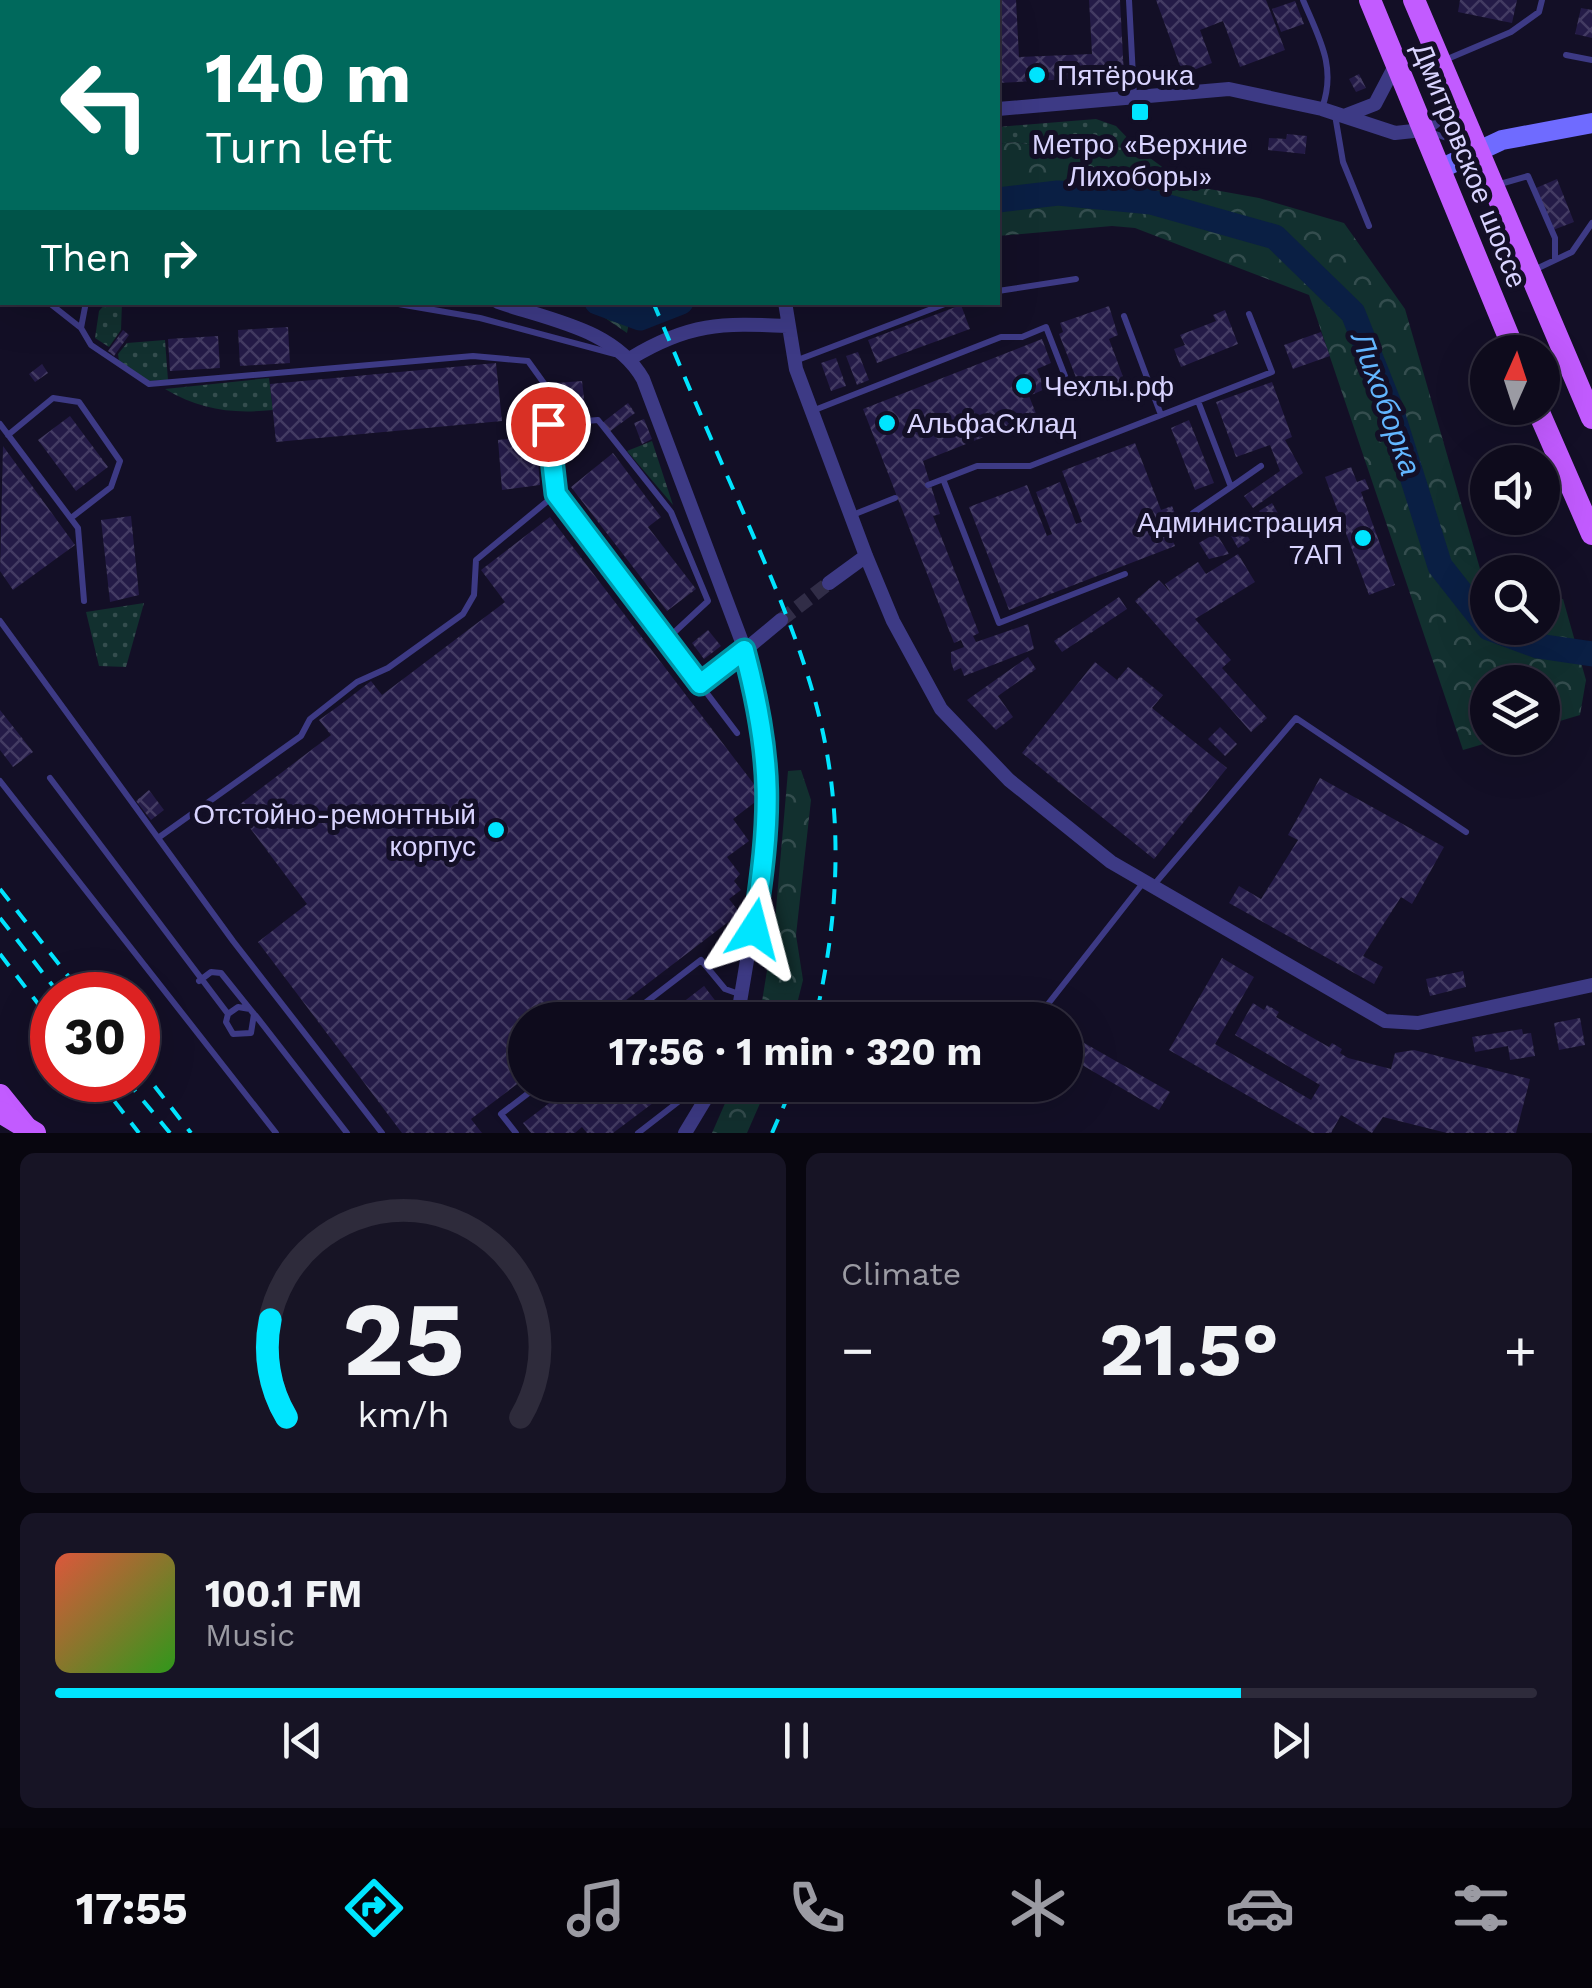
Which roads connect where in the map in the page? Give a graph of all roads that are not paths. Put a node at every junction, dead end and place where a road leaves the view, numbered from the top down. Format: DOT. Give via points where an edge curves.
graph roads {
  1 [pos="1128,0"];
  2 [pos="1304,0"];
  3 [pos="1370,0"];
  4 [pos="1414,0"];
  5 [pos="1542,0"];
  6 [pos="1566,55"];
  7 [pos="1592,60"];
  8 [pos="1439,63"];
  9 [pos="1396,64"];
  10 [pos="1134,96"];
  11 [pos="1456,106"];
  12 [pos="1000,108"];
  13 [pos="1333,113"];
  14 [pos="1592,124"];
  15 [pos="1423,130"];
  16 [pos="1477,149"];
  17 [pos="1440,169"];
  18 [pos="1492,187"];
  19 [pos="1592,223"];
  20 [pos="1368,226"];
  21 [pos="1555,260"];
  22 [pos="1528,272"];
  23 [pos="1076,278"];
  24 [pos="1000,291"];
  25 [pos="52,305"];
  26 [pos="85,305"];
  27 [pos="405,305"];
  28 [pos="507,305"];
  29 [pos="785,305"];
  30 [pos="942,305"];
  31 [pos="1249,314"];
  32 [pos="1124,316"];
  33 [pos="787,326"];
  34 [pos="81,328"];
  35 [pos="1508,335"];
  36 [pos="631,358"];
  37 [pos="794,361"];
  38 [pos="1065,376"];
  39 [pos="1198,401"];
  40 [pos="811,411"];
  41 [pos="1162,415"];
  42 [pos="1592,418"];
  43 [pos="0,424"];
  44 [pos="548,424"];
  45 [pos="1544,425"];
  46 [pos="8,435"];
  47 [pos="1261,466"];
  48 [pos="944,480"];
  49 [pos="928,485"];
  50 [pos="1231,487"];
  51 [pos="556,494"];
  52 [pos="895,498"];
  53 [pos="1193,513"];
  54 [pos="850,516"];
  55 [pos="71,518"];
  56 [pos="1592,534"];
  57 [pos="866,556"];
  58 [pos="1126,574"];
  59 [pos="829,583"];
  60 [pos="84,600"];
  61 [pos="781,620"];
  62 [pos="0,621"];
  63 [pos="666,640"];
  64 [pos="744,650"];
  65 [pos="700,684"];
  66 [pos="736,732"];
  67 [pos="50,778"];
  68 [pos="0,781"];
  69 [pos="1466,832"];
  70 [pos="158,838"];
  71 [pos="1147,885"];
  72 [pos="199,981"];
  73 [pos="1592,985"];
  74 [pos="743,995"];
  75 [pos="646,1002"];
  76 [pos="741,1002"];
  77 [pos="1050,1002"];
  78 [pos="252,1011"];
  79 [pos="228,1014"];
  80 [pos="0,1095"];
  81 [pos="518,1102"];
  82 [pos="678,1102"];
  83 [pos="704,1102"];
  84 [pos="0,1112"];
  85 [pos="33,1133"];
  86 [pos="276,1133"];
  87 [pos="347,1133"];
  88 [pos="382,1133"];
  89 [pos="516,1133"];
  90 [pos="638,1133"];
  91 [pos="685,1133"];
  1 -- 10 [label="lane"];
  2 -- 13 [label="lane" via="1330,65"];
  3 -- 9 [label="main road, Дмитровское шоссе"];
  4 -- 8 [label="main road, Дмитровское шоссе"];
  5 -- 8 [label="lane" via="1540,12 1511,32"];
  6 -- 7 [label="lane"];
  8 -- 11 [label="main road, Дмитровское шоссе"];
  9 -- 13 [label="street" via="1375,104"];
  9 -- 15 [label="main road, Дмитровское шоссе"];
  10 -- 12 [label="street"];
  10 -- 13 [label="street" via="1229,89"];
  11 -- 15 [label="street"];
  11 -- 16 [label="main road, Дмитровское шоссе"];
  13 -- 15 [label="street" via="1374,129"];
  13 -- 20 [label="lane"];
  14 -- 16 [label="main road"];
  15 -- 16 [label="lane"];
  15 -- 17 [label="main road, Дмитровское шоссе"];
  16 -- 17 [label="main road"];
  16 -- 18 [label="main road, Дмитровское шоссе"];
  17 -- 35 [label="main road, Дмитровское шоссе"];
  18 -- 21 [label="lane" via="1528,176 1555,238"];
  18 -- 22 [label="main road, Дмитровское шоссе"];
  19 -- 21 [label="lane" via="1572,252"];
  21 -- 22 [label="lane"];
  22 -- 42 [label="main road, Дмитровское шоссе"];
  23 -- 24 [label="lane"];
  25 -- 34 [label="lane"];
  26 -- 34 [label="lane"];
  27 -- 36 [label="lane"];
  28 -- 36 [label="street" via="601,337"];
  29 -- 33 [label="street"];
  30 -- 37 [label="lane"];
  31 -- 39 [label="lane" via="1272,372"];
  32 -- 41 [label="lane"];
  33 -- 36 [label="street" via="693,327"];
  33 -- 37 [label="street"];
  34 -- 44 [label="lane" via="91,345 149,384 473,356 528,360 546,386"];
  36 -- 64 [label="street"];
  37 -- 40 [label="street"];
  38 -- 40 [label="lane" via="1046,328 1002,337"];
  39 -- 41 [label="lane"];
  39 -- 50 [label="lane"];
  40 -- 54 [label="street"];
  41 -- 48 [label="lane" via="1030,466 977,466"];
  43 -- 46 [label="lane"];
  44 -- 51 [label="lane"];
  44 -- 63 [label="lane" via="598,420 671,512 708,600"];
  45 -- 56 [label="main road"];
  46 -- 55 [label="lane"];
  46 -- 55 [label="lane" via="52,398 79,402 120,461 111,487"];
  47 -- 50 [label="lane"];
  48 -- 49 [label="lane"];
  48 -- 58 [label="lane" via="999,622"];
  50 -- 53 [label="lane"];
  51 -- 63 [label="lane"];
  51 -- 70 [label="lane" via="476,560 474,594 464,614 357,682 310,719 300,736"];
  52 -- 54 [label="lane"];
  54 -- 57 [label="street"];
  55 -- 60 [label="lane" via="78,528"];
  57 -- 59 [label="street"];
  57 -- 71 [label="street" via="921,678 970,743"];
  61 -- 64 [label="street"];
  62 -- 70 [label="lane"];
  63 -- 65 [label="lane"];
  64 -- 65 [label="lane"];
  64 -- 74 [label="street" via="765,730 769,829"];
  65 -- 66 [label="lane"];
  67 -- 72 [label="lane"];
  68 -- 86 [label="lane"];
  69 -- 71 [label="lane" via="1296,718"];
  70 -- 88 [label="lane"];
  71 -- 73 [label="street" via="1385,1021 1418,1023"];
  71 -- 77 [label="lane"];
  72 -- 78 [label="lane" via="220,973"];
  72 -- 79 [label="lane"];
  74 -- 75 [label="lane" via="725,989 701,960"];
  74 -- 76 [label="street"];
  78 -- 79 [label="lane" via="238,1007"];
  78 -- 79 [label="lane" via="255,1027 244,1036 229,1030"];
  78 -- 87 [label="lane"];
  80 -- 85 [label="main road"];
  81 -- 89 [label="lane" via="502,1114"];
  82 -- 90 [label="lane"];
  83 -- 91 [label="street"];
  84 -- 85 [label="main road, bridge"];
}
